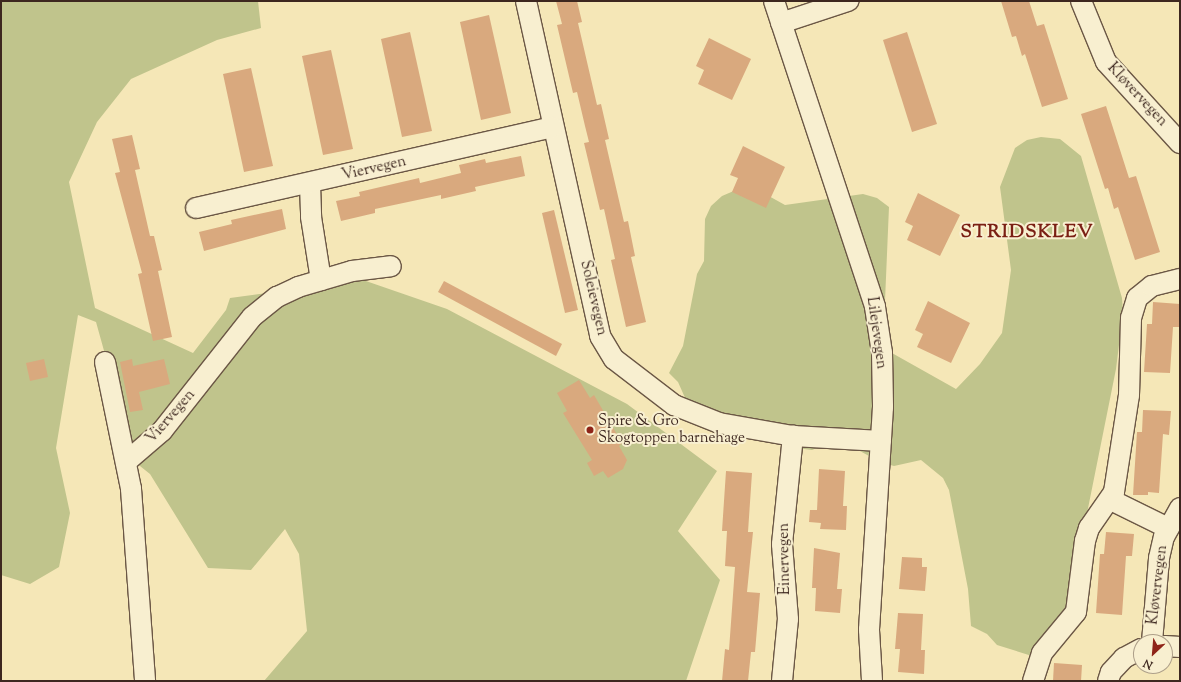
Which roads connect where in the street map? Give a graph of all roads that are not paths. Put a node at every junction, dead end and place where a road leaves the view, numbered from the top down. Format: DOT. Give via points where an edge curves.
graph roads {
  1 [pos="526,1"];
  2 [pos="774,1"];
  3 [pos="848,1"];
  4 [pos="1081,1"];
  5 [pos="781,23"];
  6 [pos="552,127"];
  7 [pos="1180,142"];
  8 [pos="310,184"];
  9 [pos="196,208"];
  10 [pos="391,266"];
  11 [pos="1180,279"];
  12 [pos="321,280"];
  13 [pos="105,362"];
  14 [pos="793,436"];
  15 [pos="880,441"];
  16 [pos="126,462"];
  17 [pos="1111,500"];
  18 [pos="1180,508"];
  19 [pos="1168,528"];
  20 [pos="1153,634"];
  21 [pos="1133,653"];
  22 [pos="145,681"];
  23 [pos="782,681"];
  24 [pos="872,681"];
  25 [pos="1033,681"];
  26 [pos="1108,681"];
  1 -- 6 [label="street, Soleievegen"];
  2 -- 5 [label="street, Lilejevegen"];
  3 -- 5 [label="street"];
  4 -- 7 [label="street, Kløvervegen" via="1106,62"];
  5 -- 15 [label="street, Lilejevegen" via="875,307 882,353"];
  6 -- 8 [label="street, Viervegen"];
  6 -- 14 [label="street, Soleievegen" via="600,336 614,359 646,386 695,414 719,423"];
  8 -- 9 [label="street, Viervegen"];
  8 -- 12 [label="street" via="311,217"];
  10 -- 12 [label="street, Viervegen"];
  11 -- 17 [label="street" via="1152,286 1138,298 1132,318 1129,395 1119,472"];
  12 -- 16 [label="street, Viervegen" via="277,297 252,317 162,431"];
  13 -- 16 [label="street, Viervegen"];
  14 -- 15 [label="street, Soleievegen"];
  14 -- 23 [label="street, Einervegen" via="782,544 788,619"];
  15 -- 24 [label="street, Lilejevegen" via="870,630"];
  16 -- 22 [label="street, Viervegen" via="131,489"];
  17 -- 19 [label="street"];
  17 -- 25 [label="street" via="1096,517 1085,541 1076,612 1042,653"];
  18 -- 19 [label="street, Kløvervegen"];
  19 -- 20 [label="street, Kløvervegen" via="1158,558"];
  21 -- 26 [label="street" via="1124,658 1111,672"];
}
